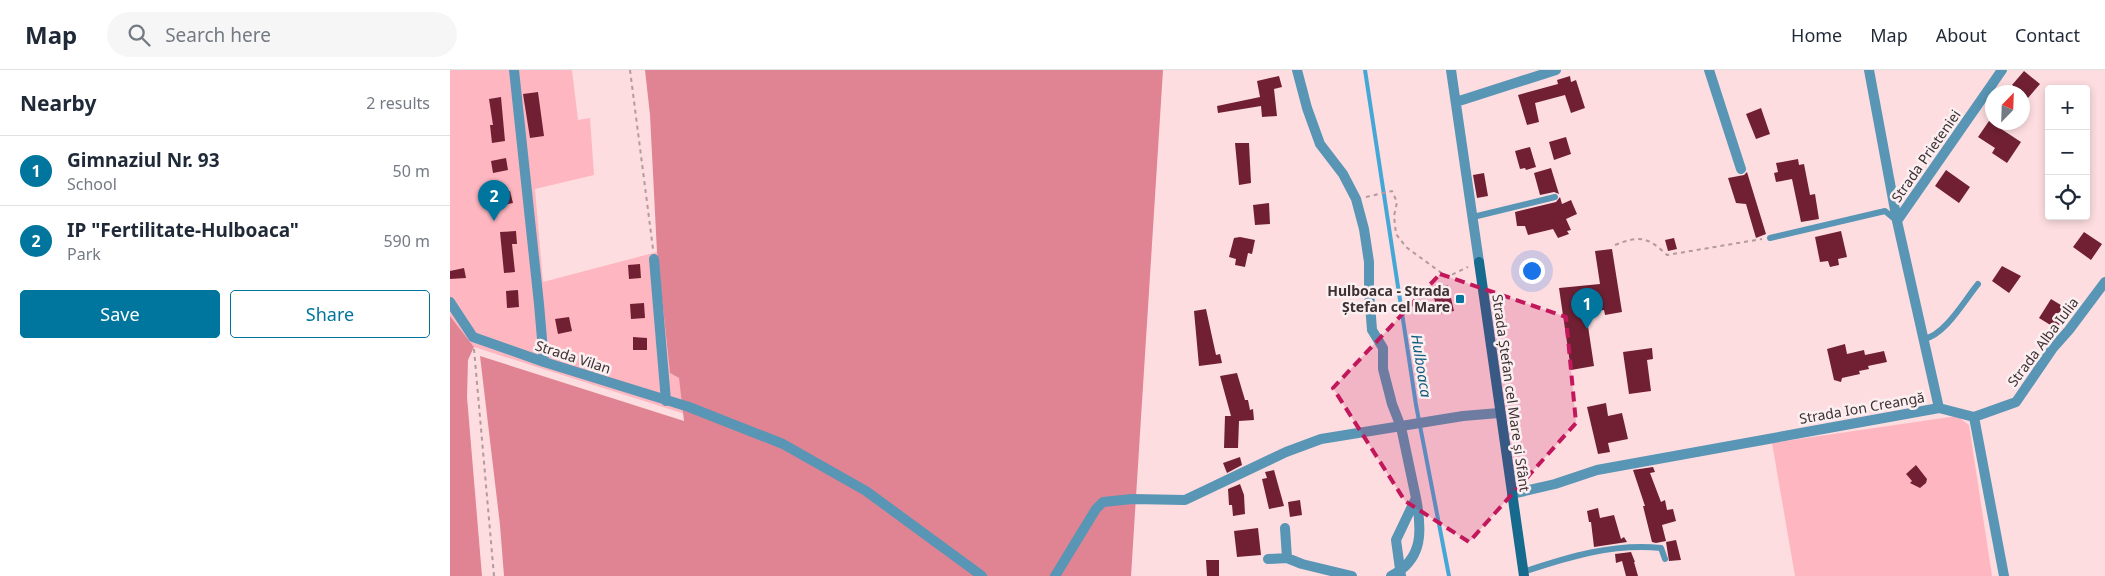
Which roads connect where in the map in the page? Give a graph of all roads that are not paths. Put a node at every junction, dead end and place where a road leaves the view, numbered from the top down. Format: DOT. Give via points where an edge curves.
graph roads {
  1 [pos="514,70"];
  2 [pos="1297,70"];
  3 [pos="1451,70"];
  4 [pos="1556,70"];
  5 [pos="1709,70"];
  6 [pos="1869,70"];
  7 [pos="2002,70"];
  8 [pos="1456,102"];
  9 [pos="1741,169"];
  10 [pos="1555,197"];
  11 [pos="1473,217"];
  12 [pos="1898,222"];
  13 [pos="1770,238"];
  14 [pos="654,259"];
  15 [pos="2105,282"];
  16 [pos="1978,284"];
  17 [pos="450,302"];
  18 [pos="1924,339"];
  19 [pos="544,362"];
  20 [pos="666,401"];
  21 [pos="1939,408"];
  22 [pos="1499,412"];
  23 [pos="1974,417"];
  24 [pos="1406,426"];
  25 [pos="1512,494"];
  26 [pos="1416,498"];
  27 [pos="1285,528"];
  28 [pos="1287,558"];
  29 [pos="1268,559"];
  30 [pos="1665,559"];
  31 [pos="1397,574"];
  32 [pos="1524,574"];
  33 [pos="982,576"];
  34 [pos="1055,576"];
  35 [pos="1352,576"];
  36 [pos="2004,576"];
  1 -- 19 [label="street"];
  2 -- 24 [label="street" via="1320,144 1343,174 1358,204 1369,262 1372,330 1383,348 1392,404"];
  3 -- 8 [label="street, Strada Ștefan cel Mare și Sfânt"];
  4 -- 8 [label="street"];
  5 -- 9 [label="street"];
  6 -- 12 [label="street, Strada Ion Creangă"];
  7 -- 12 [label="street, Strada Prieteniei"];
  8 -- 11 [label="street, Strada Ștefan cel Mare și Sfânt"];
  10 -- 11 [label="lane"];
  11 -- 22 [label="street, Strada Ștefan cel Mare și Sfânt"];
  12 -- 13 [label="lane, Strada Prieteniei" via="1886,212"];
  12 -- 18 [label="street, Strada Ion Creangă"];
  14 -- 20 [label="street"];
  15 -- 23 [label="street, Strada Alba Iulia" via="2016,402"];
  16 -- 18 [label="lane" via="1940,331 1932,338"];
  17 -- 19 [label="street, Strada Vilan" via="473,337"];
  18 -- 21 [label="street, Strada Ion Creangă"];
  19 -- 20 [label="street, Strada Vilan"];
  20 -- 33 [label="street, Strada Vilan" via="783,444 866,491"];
  21 -- 23 [label="street"];
  21 -- 25 [label="street, Strada Ion Creangă" via="1597,470"];
  22 -- 24 [label="street"];
  22 -- 25 [label="street, Strada Ștefan cel Mare și Sfânt"];
  23 -- 36 [label="street"];
  24 -- 26 [label="street"];
  24 -- 34 [label="street" via="1321,439 1185,500 1132,499 1099,505"];
  25 -- 32 [label="street, Strada Ștefan cel Mare și Sfânt"];
  26 -- 31 [label="street" via="1396,540"];
  26 -- 31 [label="street" via="1421,524 1419,543 1410,561"];
  27 -- 28 [label="street"];
  28 -- 29 [label="street"];
  28 -- 35 [label="street"];
  30 -- 32 [label="lane, Strada Ștefan cel Mare și Sfânt" via="1661,548 1622,547 1582,554"];
}
